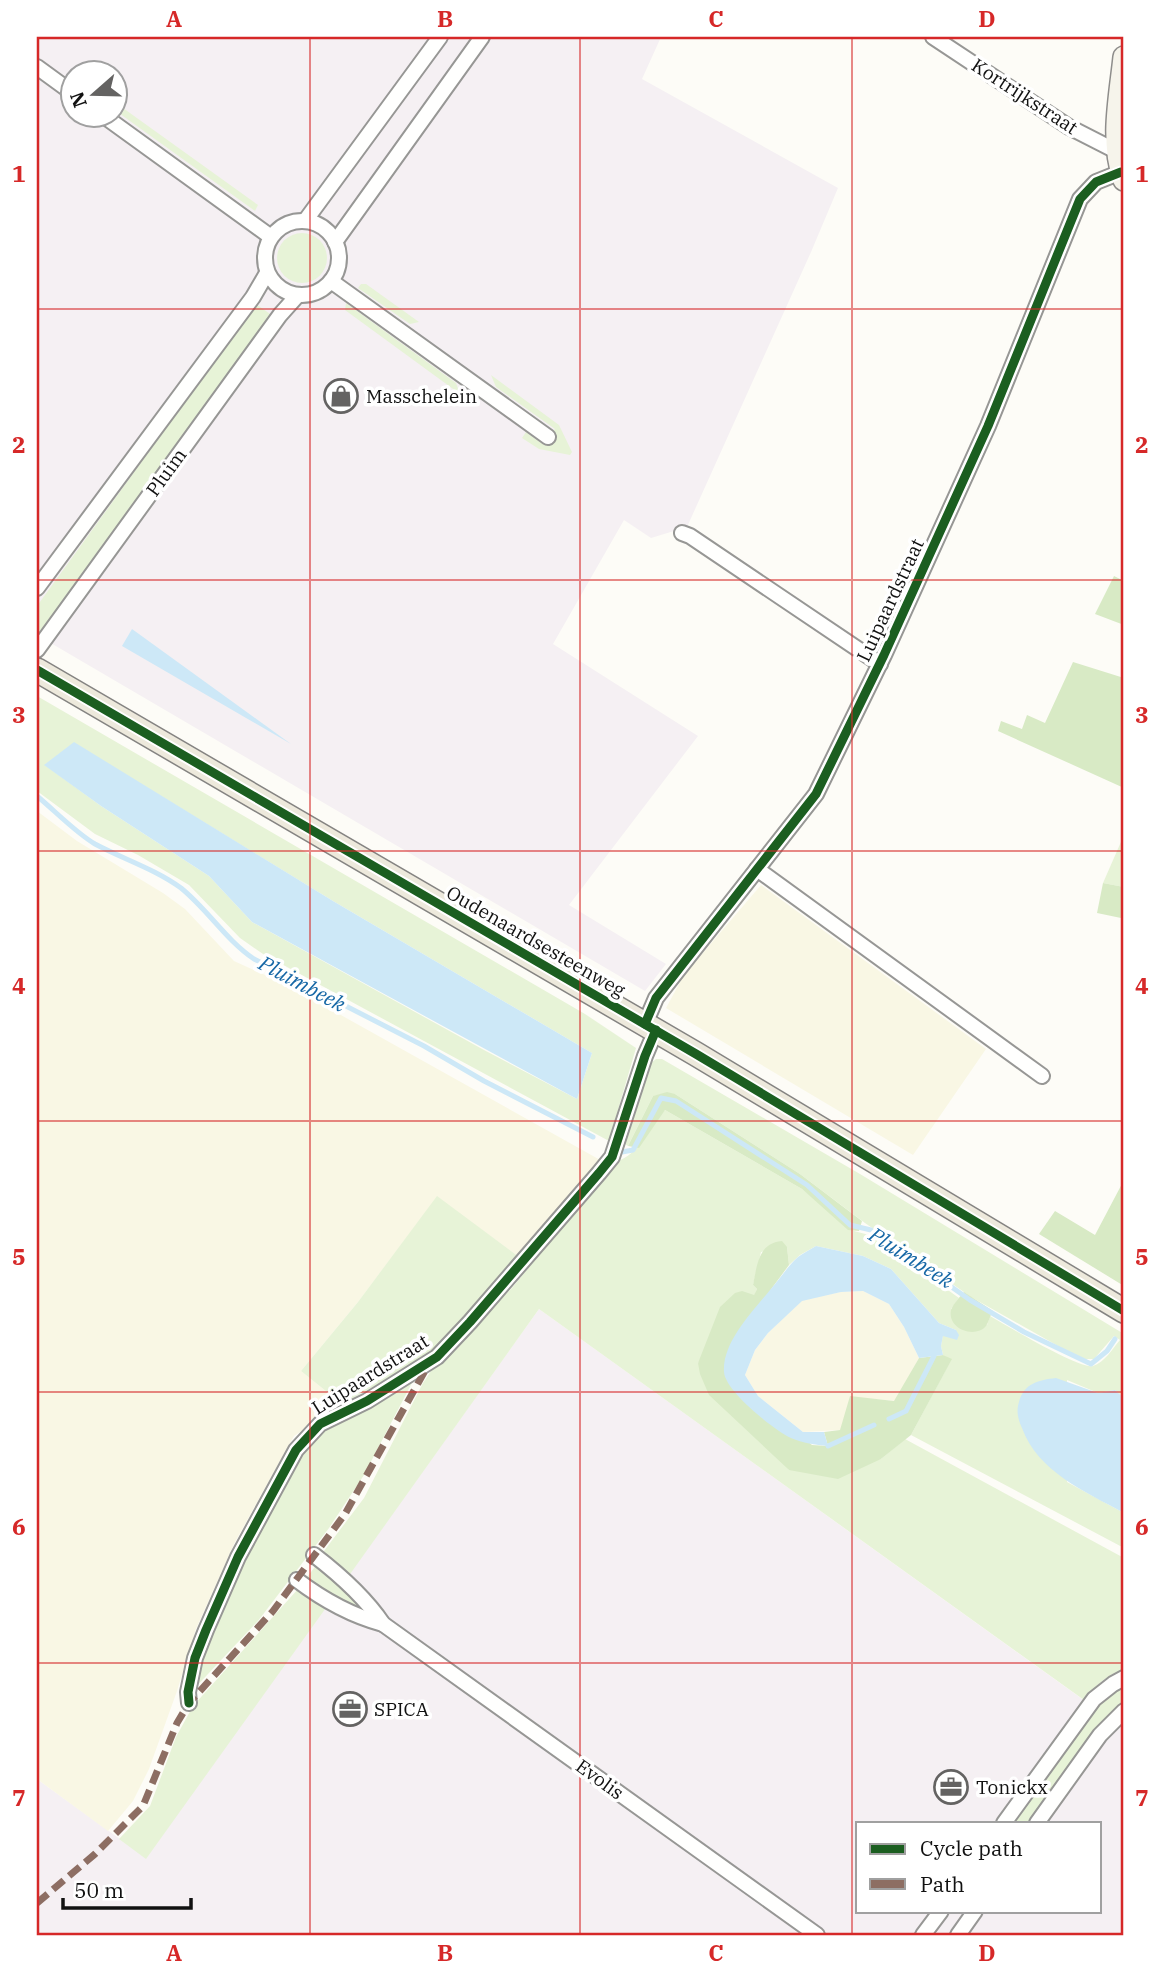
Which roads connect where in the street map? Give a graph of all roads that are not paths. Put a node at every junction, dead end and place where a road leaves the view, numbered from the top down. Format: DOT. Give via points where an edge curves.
graph roads {
  1 [pos="440,37"];
  2 [pos="482,37"];
  3 [pos="933,37"];
  4 [pos="1124,57"];
  5 [pos="37,67"];
  6 [pos="60,84"];
  7 [pos="123,130"];
  8 [pos="1121,168"];
  9 [pos="305,221"];
  10 [pos="271,237"];
  11 [pos="335,242"];
  12 [pos="267,273"];
  13 [pos="331,281"];
  14 [pos="297,296"];
  15 [pos="548,437"];
  16 [pos="682,533"];
  17 [pos="37,588"];
  18 [pos="37,650"];
  19 [pos="880,664"];
  20 [pos="37,670"];
  21 [pos="757,869"];
  22 [pos="650,1027"];
  23 [pos="1042,1076"];
  24 [pos="1124,1311"];
  25 [pos="314,1555"];
  26 [pos="297,1580"];
  27 [pos="383,1624"];
  28 [pos="1124,1678"];
  29 [pos="189,1703"];
  30 [pos="1124,1711"];
  31 [pos="1005,1822"];
  32 [pos="1038,1822"];
  33 [pos="940,1912"];
  34 [pos="974,1912"];
  35 [pos="817,1935"];
  36 [pos="923,1935"];
  37 [pos="958,1935"];
  1 -- 9 [label="street"];
  2 -- 11 [label="street"];
  3 -- 8 [label="street, Kortrijkstraat" via="1069,127"];
  4 -- 8 [label="main road" via="1119,109"];
  5 -- 6 [label="street"];
  7 -- 10 [label="street"];
  8 -- 19 [label="street, Luipaardstraat" via="1096,182 1080,199 988,426"];
  9 -- 10 [label="street" via="292,222"];
  9 -- 11 [label="street" via="328,231"];
  10 -- 12 [label="street" via="264,260"];
  11 -- 13 [label="street" via="339,262"];
  12 -- 14 [label="street" via="279,288"];
  12 -- 17 [label="street, Pluim"];
  13 -- 14 [label="street" via="316,293"];
  13 -- 15 [label="street"];
  14 -- 18 [label="street, Pluim"];
  16 -- 19 [label="street, Luipaardstraat"];
  19 -- 21 [label="street, Luipaardstraat" via="816,794"];
  20 -- 22 [label="main road, Oudenaardsesteenweg"];
  21 -- 22 [label="street, Luipaardstraat" via="656,998"];
  21 -- 23 [label="street"];
  22 -- 24 [label="main road, Oudenaardsesteenweg"];
  22 -- 29 [label="street, Luipaardstraat" via="612,1157 599,1173 436,1357 367,1401 320,1424 296,1450 238,1557 206,1630 195,1658"];
  25 -- 27 [label="street, Evolis" via="347,1583"];
  26 -- 27 [label="street, Evolis" via="322,1597"];
  27 -- 35 [label="street, Evolis"];
  28 -- 31 [label="street" via="1094,1699"];
  30 -- 32 [label="street" via="1094,1743"];
  33 -- 36 [label="street"];
  34 -- 37 [label="street"];
}
